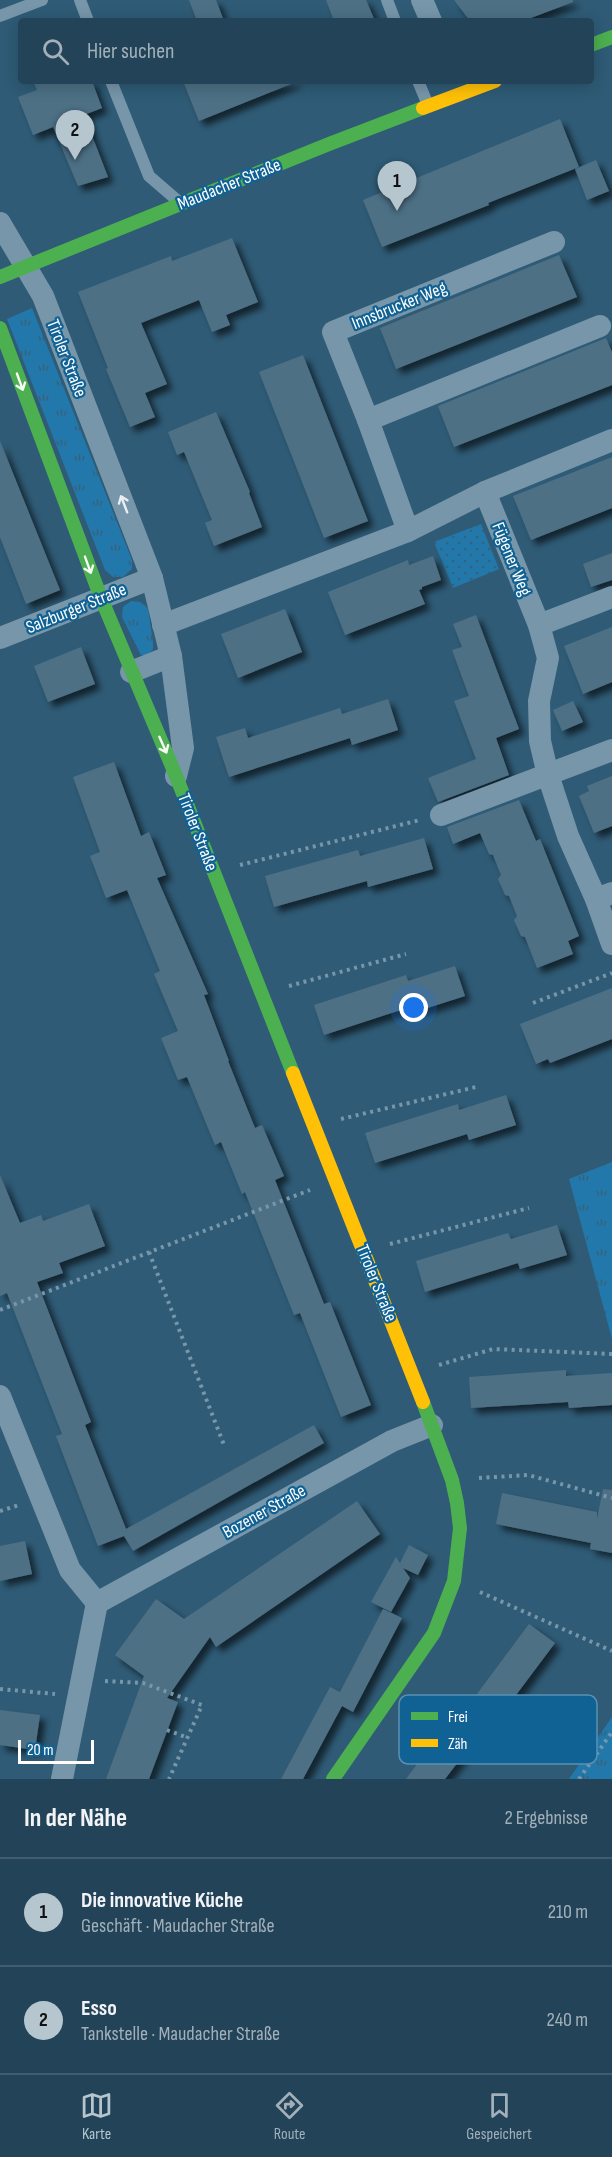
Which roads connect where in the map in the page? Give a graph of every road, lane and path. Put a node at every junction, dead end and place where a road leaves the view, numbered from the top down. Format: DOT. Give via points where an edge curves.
graph roads {
  1 [pos="42,0"];
  2 [pos="80,0"];
  3 [pos="387,0"];
  4 [pos="422,0"];
  5 [pos="0,16"];
  6 [pos="87,18"];
  7 [pos="394,18"];
  8 [pos="430,18"];
  9 [pos="612,37"];
  10 [pos="594,44"];
  11 [pos="112,84"];
  12 [pos="419,84"];
  13 [pos="479,84"];
  14 [pos="457,88"];
  15 [pos="428,106"];
  16 [pos="182,204"];
  17 [pos="0,223"];
  18 [pos="554,242"];
  19 [pos="24,267"];
  20 [pos="0,277"];
  21 [pos="600,326"];
  22 [pos="0,327"];
  23 [pos="368,420"];
  24 [pos="612,440"];
  25 [pos="485,492"];
  26 [pos="408,531"];
  27 [pos="152,578"];
  28 [pos="612,597"];
  29 [pos="101,598"];
  30 [pos="163,625"];
  31 [pos="539,625"];
  32 [pos="0,638"];
  33 [pos="171,656"];
  34 [pos="131,672"];
  35 [pos="612,750"];
  36 [pos="548,775"];
  37 [pos="176,776"];
  38 [pos="441,815"];
  39 [pos="213,871"];
  40 [pos="604,896"];
  41 [pos="612,944"];
  42 [pos="406,954"];
  43 [pos="612,973"];
  44 [pos="262,994"];
  45 [pos="533,1003"];
  46 [pos="476,1087"];
  47 [pos="314,1125"];
  48 [pos="336,1179"];
  49 [pos="529,1208"];
  50 [pos="364,1251"];
  51 [pos="149,1252"];
  52 [pos="0,1310"];
  53 [pos="612,1354"];
  54 [pos="412,1374"];
  55 [pos="0,1396"];
  56 [pos="432,1425"];
  57 [pos="224,1445"];
  58 [pos="452,1480"];
  59 [pos="612,1498"];
  60 [pos="454,1581"];
  61 [pos="97,1603"];
  62 [pos="612,1651"];
  63 [pos="81,1688"];
  64 [pos="0,1689"];
  65 [pos="167,1730"];
  66 [pos="612,1732"];
  67 [pos="188,1738"];
  68 [pos="597,1753"];
  69 [pos="590,1764"];
  70 [pos="62,1779"];
  71 [pos="169,1779"];
  72 [pos="333,1779"];
  73 [pos="579,1779"];
  1 -- 5 [label="lane"];
  2 -- 6 [label="lane"];
  3 -- 7 [label="lane"];
  4 -- 8 [label="street"];
  9 -- 10 [label="street"];
  11 -- 16 [label="lane" via="149,176"];
  12 -- 15 [label="lane"];
  13 -- 14 [label="street, Maudacher Straße"];
  14 -- 15 [label="street, Maudacher Straße"];
  15 -- 16 [label="street, Maudacher Straße"];
  16 -- 19 [label="street, Maudacher Straße"];
  17 -- 19 [label="street, Tiroler Straße"];
  18 -- 23 [label="street, Innsbrucker Weg" via="333,332"];
  19 -- 20 [label="street, Maudacher Straße"];
  27 -- 19 [label="street, Tiroler Straße, one-way" via="43,296"];
  21 -- 23 [label="street"];
  22 -- 29 [label="street, Tiroler Straße, one-way"];
  23 -- 26 [label="street, Innsbrucker Weg"];
  24 -- 25 [label="street"];
  25 -- 26 [label="street"];
  25 -- 31 [label="street, Fügener Weg"];
  26 -- 30 [label="street"];
  27 -- 29 [label="street, Salzburger Straße"];
  27 -- 30 [label="street, Tiroler Straße"];
  28 -- 31 [label="street"];
  29 -- 32 [label="street, Salzburger Straße"];
  29 -- 34 [label="street, Tiroler Straße"];
  30 -- 33 [label="street, Tiroler Straße"];
  31 -- 36 [label="street, Fügener Weg" via="548,658 539,701 540,741"];
  33 -- 34 [label="street"];
  33 -- 37 [label="street, Tiroler Straße" via="183,748"];
  34 -- 37 [label="street, Tiroler Straße, one-way"];
  35 -- 36 [label="street"];
  36 -- 38 [label="street"];
  36 -- 40 [label="street, Fügener Weg" via="568,836"];
  37 -- 39 [label="street, Tiroler Straße"];
  38 -- 39 [label="path"];
  39 -- 44 [label="street, Tiroler Straße"];
  40 -- 41 [label="street, Fügener Weg"];
  42 -- 44 [label="path"];
  43 -- 45 [label="path"];
  44 -- 47 [label="street, Tiroler Straße"];
  46 -- 47 [label="path"];
  47 -- 48 [label="street, Tiroler Straße"];
  48 -- 50 [label="street, Tiroler Straße"];
  48 -- 51 [label="path"];
  49 -- 50 [label="path"];
  50 -- 54 [label="street, Tiroler Straße"];
  51 -- 52 [label="path"];
  51 -- 57 [label="path"];
  53 -- 54 [label="path" via="493,1349"];
  54 -- 56 [label="street, Tiroler Straße"];
  55 -- 61 [label="street" via="70,1570"];
  56 -- 58 [label="street, Tiroler Straße"];
  56 -- 61 [label="street, Bozener Straße" via="392,1441"];
  58 -- 59 [label="path" via="528,1474"];
  58 -- 60 [label="street, Tiroler Straße" via="460,1528"];
  60 -- 62 [label="path"];
  60 -- 72 [label="street, Tiroler Straße" via="434,1633"];
  61 -- 63 [label="street"];
  63 -- 64 [label="path"];
  63 -- 67 [label="path" via="143,1683 202,1705"];
  63 -- 70 [label="street"];
  65 -- 67 [label="path"];
  66 -- 68 [label="path"];
  67 -- 71 [label="path"];
  69 -- 73 [label="path"];
}
